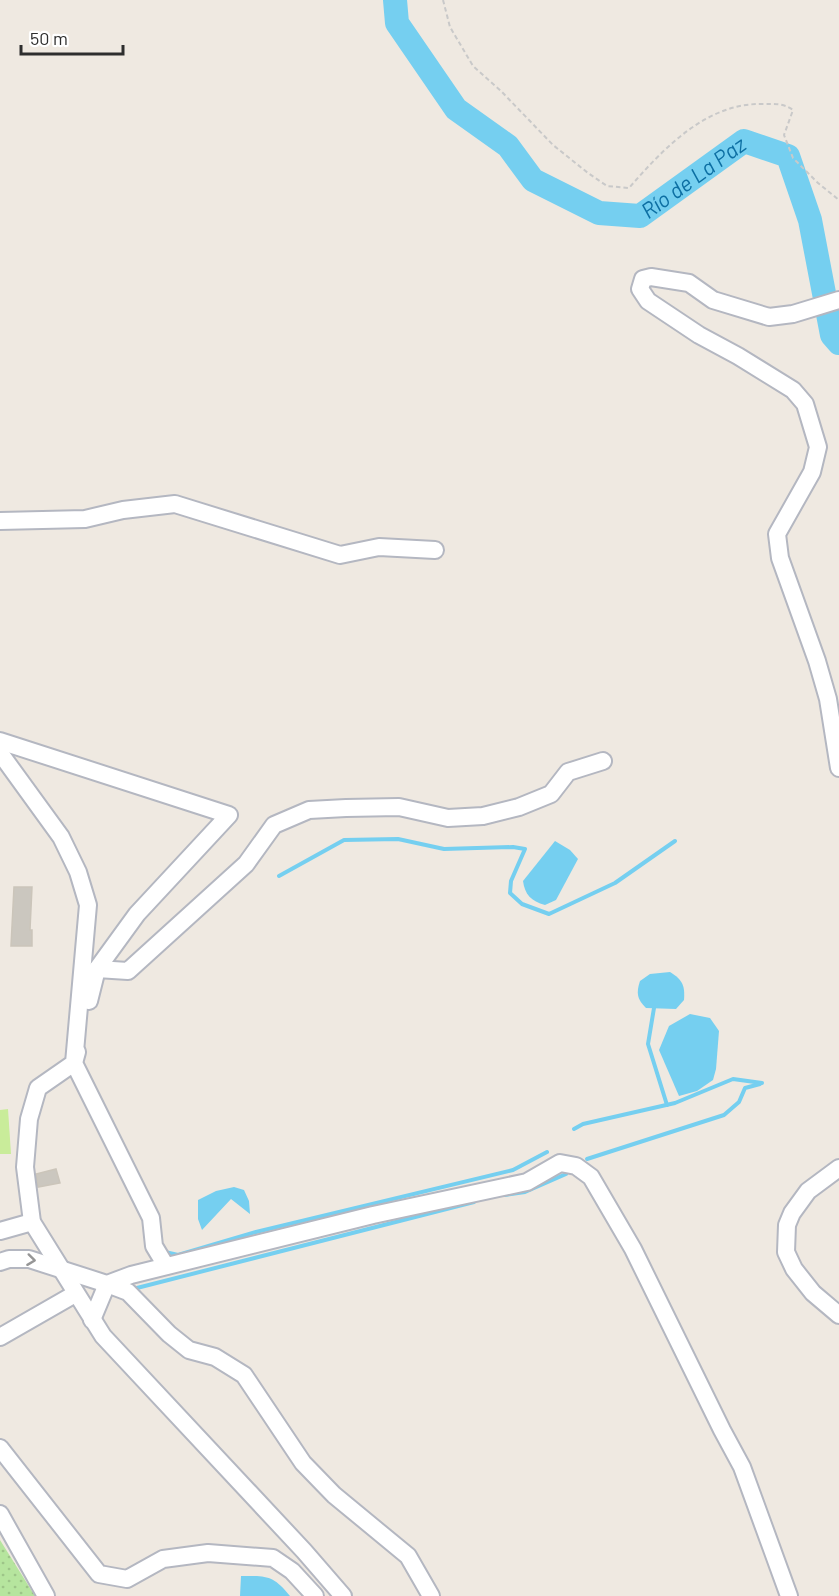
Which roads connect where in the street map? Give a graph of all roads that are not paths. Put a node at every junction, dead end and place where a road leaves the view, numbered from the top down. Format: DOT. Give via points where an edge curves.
graph roads {
  1 [pos="839,300"];
  2 [pos="0,521"];
  3 [pos="435,550"];
  4 [pos="0,741"];
  5 [pos="0,753"];
  6 [pos="603,761"];
  7 [pos="839,768"];
  8 [pos="97,969"];
  9 [pos="74,1063"];
  10 [pos="839,1167"];
  11 [pos="32,1222"];
  12 [pos="0,1231"];
  13 [pos="154,1246"];
  14 [pos="0,1262"];
  15 [pos="166,1266"];
  16 [pos="61,1267"];
  17 [pos="107,1284"];
  18 [pos="129,1284"];
  19 [pos="75,1294"];
  20 [pos="839,1315"];
  21 [pos="92,1320"];
  22 [pos="0,1338"];
  23 [pos="0,1448"];
  24 [pos="0,1514"];
  25 [pos="46,1596"];
  26 [pos="315,1596"];
  27 [pos="343,1596"];
  28 [pos="431,1596"];
  29 [pos="789,1596"];
  1 -- 7 [label="street" via="769,317 713,300 689,283 651,277 643,279 640,289 648,301 793,390 805,404 818,447 812,472 777,534 780,558 828,699"];
  2 -- 3 [label="street" via="86,519 175,504 340,555 379,547"];
  4 -- 8 [label="street" via="229,815 137,914"];
  5 -- 9 [label="street" via="61,837 88,905"];
  6 -- 8 [label="street" via="568,772 551,794 483,816 448,818 399,807 309,810 274,825 246,864 128,971"];
  8 -- 9 [label="street"];
  9 -- 11 [label="street" via="38,1088 29,1119 25,1167"];
  9 -- 13 [label="street" via="151,1218"];
  10 -- 20 [label="street" via="808,1191 792,1213 787,1225 786,1252 813,1293"];
  11 -- 12 [label="street"];
  11 -- 16 [label="street"];
  13 -- 15 [label="street"];
  13 -- 18 [label="street"];
  14 -- 16 [label="street, one-way" via="29,1258"];
  15 -- 18 [label="street"];
  15 -- 29 [label="street" via="527,1182 560,1163 576,1166 591,1176 633,1249 742,1467"];
  16 -- 17 [label="street"];
  16 -- 19 [label="street"];
  17 -- 18 [label="street"];
  17 -- 21 [label="street"];
  18 -- 28 [label="street" via="169,1334 189,1350 215,1357 244,1375 303,1463 334,1495 408,1556"];
  19 -- 21 [label="street"];
  19 -- 22 [label="street"];
  21 -- 27 [label="street"];
  23 -- 26 [label="street" via="99,1574 127,1579 163,1559 208,1553 273,1558 292,1571"];
  24 -- 25 [label="street"];
}
